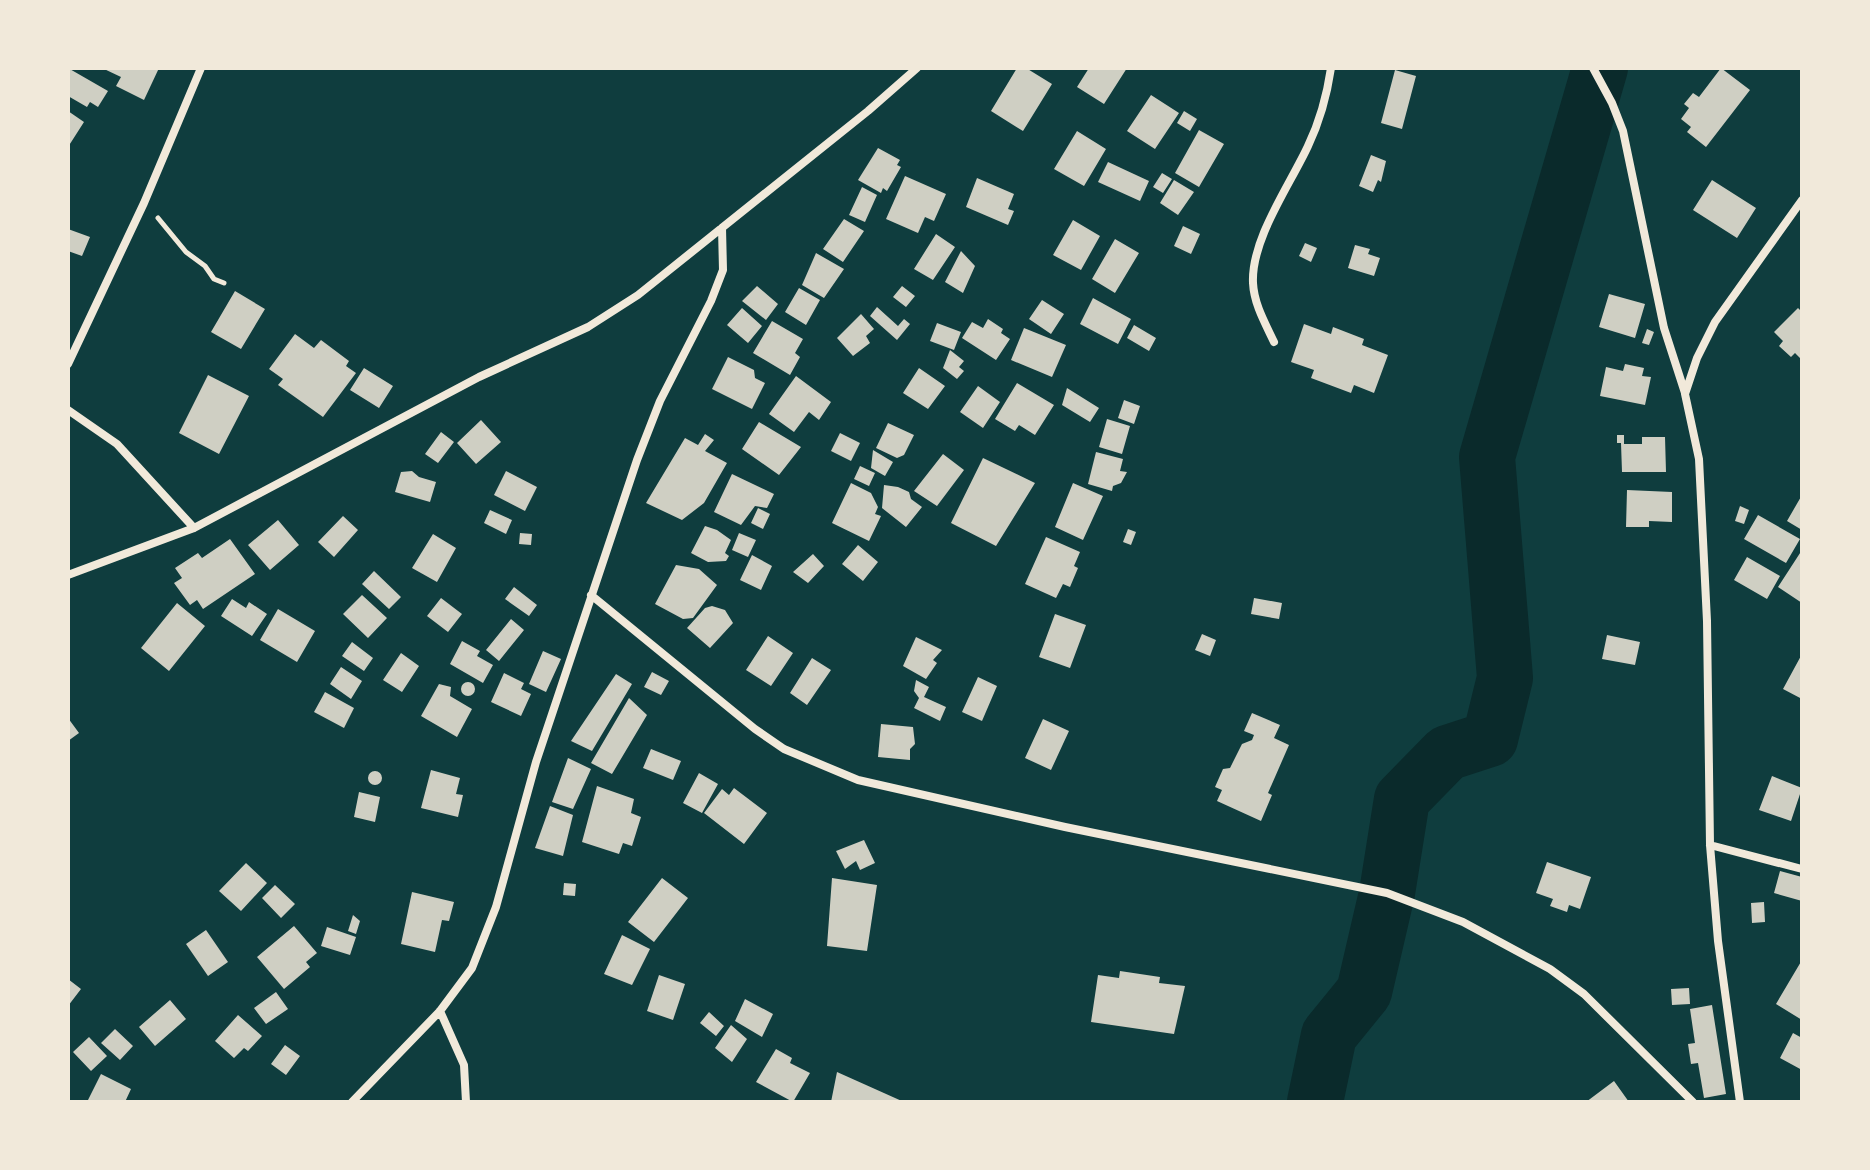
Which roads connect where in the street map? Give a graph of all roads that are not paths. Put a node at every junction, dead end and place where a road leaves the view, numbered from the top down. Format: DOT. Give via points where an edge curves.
graph roads {
  1 [pos="201,68"];
  2 [pos="917,68"];
  3 [pos="1331,68"];
  4 [pos="1593,68"];
  5 [pos="1802,200"];
  6 [pos="722,228"];
  7 [pos="1274,342"];
  8 [pos="68,364"];
  9 [pos="1685,394"];
  10 [pos="68,410"];
  11 [pos="194,528"];
  12 [pos="68,575"];
  13 [pos="591,595"];
  14 [pos="1710,845"];
  15 [pos="1802,869"];
  16 [pos="440,1011"];
  17 [pos="352,1102"];
  18 [pos="466,1102"];
  19 [pos="1693,1102"];
  20 [pos="1740,1102"];
  1 -- 8 [label="street"];
  2 -- 6 [label="street"];
  3 -- 7 [label="street" via="1310,143 1255,262 1255,301"];
  4 -- 9 [label="street" via="1623,131 1664,328"];
  5 -- 9 [label="street" via="1715,322"];
  6 -- 11 [label="street" via="588,327 479,377"];
  6 -- 13 [label="street" via="723,270 660,401"];
  9 -- 14 [label="street" via="1699,459"];
  10 -- 11 [label="street" via="117,444"];
  11 -- 12 [label="street"];
  13 -- 16 [label="street" via="496,907 472,968"];
  13 -- 19 [label="street" via="755,729 784,749 858,780 1387,893 1463,922 1550,969 1584,994"];
  14 -- 15 [label="street"];
  14 -- 20 [label="street"];
  16 -- 17 [label="street"];
  16 -- 18 [label="street" via="464,1065"];
}
